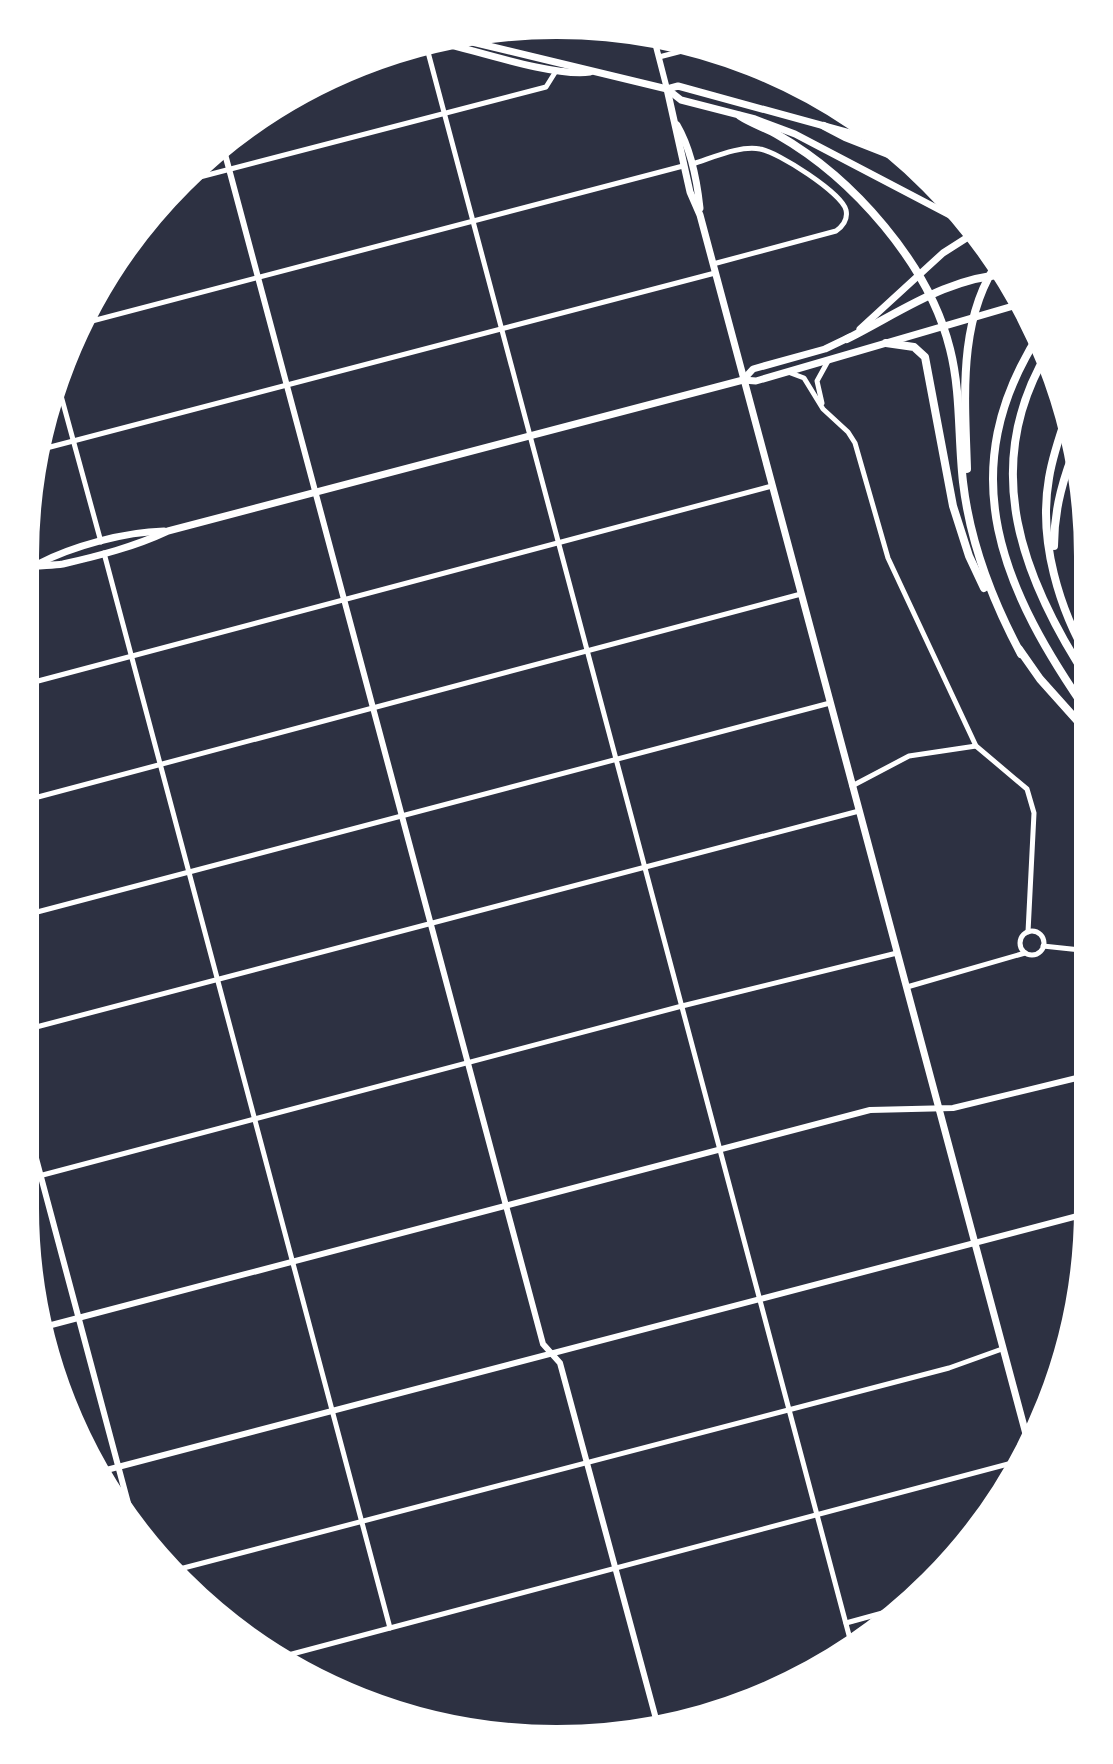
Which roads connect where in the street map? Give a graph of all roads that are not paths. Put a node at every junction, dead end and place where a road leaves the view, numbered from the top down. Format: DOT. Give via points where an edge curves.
graph roads {
  1 [pos="470,41"];
  2 [pos="655,44"];
  3 [pos="451,45"];
  4 [pos="428,50"];
  5 [pos="685,50"];
  6 [pos="659,57"];
  7 [pos="556,71"];
  8 [pos="590,72"];
  9 [pos="667,89"];
  10 [pos="444,113"];
  11 [pos="740,116"];
  12 [pos="824,126"];
  13 [pos="869,138"];
  14 [pos="225,153"];
  15 [pos="890,155"];
  16 [pos="687,165"];
  17 [pos="229,170"];
  18 [pos="197,178"];
  19 [pos="951,215"];
  20 [pos="473,221"];
  21 [pos="970,236"];
  22 [pos="714,268"];
  23 [pos="994,270"];
  24 [pos="997,276"];
  25 [pos="258,278"];
  26 [pos="1015,306"];
  27 [pos="90,322"];
  28 [pos="502,329"];
  29 [pos="847,339"];
  30 [pos="886,343"];
  31 [pos="1034,345"];
  32 [pos="828,361"];
  33 [pos="1042,365"];
  34 [pos="788,372"];
  35 [pos="743,380"];
  36 [pos="287,385"];
  37 [pos="60,394"];
  38 [pos="831,417"];
  39 [pos="1063,429"];
  40 [pos="531,436"];
  41 [pos="73,441"];
  42 [pos="46,448"];
  43 [pos="1070,462"];
  44 [pos="772,486"];
  45 [pos="316,493"];
  46 [pos="168,531"];
  47 [pos="974,537"];
  48 [pos="101,542"];
  49 [pos="559,544"];
  50 [pos="104,553"];
  51 [pos="34,564"];
  52 [pos="34,566"];
  53 [pos="801,594"];
  54 [pos="1061,598"];
  55 [pos="345,600"];
  56 [pos="1079,640"];
  57 [pos="588,652"];
  58 [pos="1021,654"];
  59 [pos="130,657"];
  60 [pos="1079,664"];
  61 [pos="34,682"];
  62 [pos="1079,699"];
  63 [pos="830,703"];
  64 [pos="374,708"];
  65 [pos="1079,723"];
  66 [pos="976,746"];
  67 [pos="617,759"];
  68 [pos="159,764"];
  69 [pos="852,786"];
  70 [pos="34,798"];
  71 [pos="859,811"];
  72 [pos="403,814"];
  73 [pos="644,868"];
  74 [pos="189,872"];
  75 [pos="34,913"];
  76 [pos="431,923"];
  77 [pos="1028,932"];
  78 [pos="1043,946"];
  79 [pos="1079,950"];
  80 [pos="897,953"];
  81 [pos="1025,953"];
  82 [pos="216,979"];
  83 [pos="906,987"];
  84 [pos="682,1006"];
  85 [pos="34,1028"];
  86 [pos="468,1063"];
  87 [pos="1079,1078"];
  88 [pos="938,1108"];
  89 [pos="254,1119"];
  90 [pos="721,1150"];
  91 [pos="34,1153"];
  92 [pos="40,1176"];
  93 [pos="34,1178"];
  94 [pos="506,1205"];
  95 [pos="1079,1216"];
  96 [pos="974,1243"];
  97 [pos="293,1261"];
  98 [pos="760,1300"];
  99 [pos="78,1318"];
  100 [pos="48,1326"];
  101 [pos="1002,1349"];
  102 [pos="551,1353"];
  103 [pos="789,1410"];
  104 [pos="332,1412"];
  105 [pos="1026,1436"];
  106 [pos="587,1462"];
  107 [pos="1012,1463"];
  108 [pos="118,1467"];
  109 [pos="105,1470"];
  110 [pos="129,1508"];
  111 [pos="817,1516"];
  112 [pos="361,1521"];
  113 [pos="180,1569"];
  114 [pos="615,1569"];
  115 [pos="887,1612"];
  116 [pos="846,1623"];
  117 [pos="390,1628"];
  118 [pos="850,1640"];
  119 [pos="287,1655"];
  120 [pos="656,1720"];
  1 -- 8 [label="main road"];
  2 -- 6 [label="street"];
  3 -- 7 [label="main road"];
  4 -- 10 [label="street"];
  5 -- 6 [label="street"];
  6 -- 9 [label="street"];
  7 -- 8 [label="main road"];
  7 -- 10 [label="street" via="546,87"];
  8 -- 9 [label="main road"];
  9 -- 11 [label="main road" via="681,100"];
  9 -- 12 [label="main road" via="678,86"];
  9 -- 16 [label="main road"];
  10 -- 17 [label="street"];
  10 -- 20 [label="street"];
  11 -- 19 [label="main road" via="795,134"];
  11 -- 47 [label="highway" via="810,156 877,218 932,299 956,383 962,479"];
  12 -- 13 [label="main road"];
  12 -- 15 [label="highway"];
  14 -- 17 [label="street"];
  16 -- 20 [label="street"];
  16 -- 22 [label="main road"];
  16 -- 22 [label="street" via="749,148 769,152 840,199 847,213 836,231"];
  17 -- 18 [label="street"];
  17 -- 25 [label="street"];
  20 -- 25 [label="street"];
  20 -- 28 [label="street"];
  21 -- 29 [label="main road" via="937,257"];
  22 -- 28 [label="street"];
  22 -- 35 [label="main road"];
  23 -- 47 [label="highway" via="981,294 968,345 967,475"];
  24 -- 29 [label="highway" via="937,290"];
  25 -- 27 [label="street"];
  25 -- 36 [label="street"];
  26 -- 30 [label="main road"];
  28 -- 36 [label="street"];
  28 -- 40 [label="street"];
  29 -- 35 [label="main road" via="753,369"];
  30 -- 32 [label="main road"];
  30 -- 58 [label="highway" via="914,347 925,357 960,532"];
  31 -- 62 [label="highway" via="1000,414 993,497 1003,547 1027,611"];
  32 -- 34 [label="main road"];
  32 -- 38 [label="street" via="816,383"];
  33 -- 60 [label="highway" via="1016,433 1011,467 1014,503 1036,584"];
  34 -- 35 [label="main road"];
  34 -- 38 [label="street" via="804,378"];
  35 -- 40 [label="main road"];
  35 -- 44 [label="main road"];
  36 -- 41 [label="street"];
  36 -- 45 [label="street"];
  37 -- 41 [label="street"];
  38 -- 66 [label="street" via="855,443 888,558"];
  39 -- 54 [label="highway" via="1047,503"];
  40 -- 45 [label="main road"];
  40 -- 49 [label="street"];
  41 -- 42 [label="street"];
  41 -- 48 [label="street"];
  43 -- 54 [label="highway" via="1055,520"];
  44 -- 49 [label="street"];
  44 -- 53 [label="main road"];
  45 -- 46 [label="main road"];
  45 -- 55 [label="street"];
  46 -- 48 [label="main road"];
  46 -- 50 [label="main road"];
  47 -- 58 [label="highway" via="991,592"];
  48 -- 51 [label="main road"];
  49 -- 55 [label="street"];
  49 -- 57 [label="street"];
  50 -- 52 [label="main road"];
  50 -- 59 [label="street"];
  53 -- 57 [label="street"];
  53 -- 63 [label="main road"];
  54 -- 56 [label="highway"];
  55 -- 59 [label="street"];
  55 -- 64 [label="street"];
  57 -- 64 [label="street"];
  57 -- 67 [label="street"];
  58 -- 65 [label="highway"];
  59 -- 61 [label="street"];
  59 -- 68 [label="street"];
  63 -- 67 [label="street"];
  63 -- 69 [label="main road"];
  64 -- 68 [label="street"];
  64 -- 72 [label="street"];
  66 -- 69 [label="street" via="909,756"];
  66 -- 77 [label="street" via="1027,789 1034,813"];
  67 -- 72 [label="street"];
  67 -- 73 [label="street"];
  68 -- 70 [label="street"];
  68 -- 74 [label="street"];
  69 -- 71 [label="main road"];
  71 -- 73 [label="street"];
  71 -- 80 [label="main road"];
  72 -- 74 [label="street"];
  72 -- 76 [label="street"];
  73 -- 76 [label="street"];
  73 -- 84 [label="street"];
  74 -- 75 [label="street"];
  74 -- 82 [label="street"];
  76 -- 82 [label="street"];
  76 -- 86 [label="street"];
  77 -- 78 [label="street" via="1041,935"];
  77 -- 81 [label="street" via="1020,942"];
  78 -- 79 [label="street"];
  78 -- 81 [label="street" via="1036,954"];
  80 -- 83 [label="main road"];
  80 -- 84 [label="street"];
  81 -- 83 [label="street"];
  82 -- 85 [label="street"];
  82 -- 89 [label="street"];
  83 -- 88 [label="main road"];
  84 -- 86 [label="street"];
  84 -- 90 [label="street"];
  86 -- 89 [label="street"];
  86 -- 94 [label="street"];
  87 -- 88 [label="street" via="988,1102"];
  88 -- 90 [label="street" via="870,1110"];
  88 -- 96 [label="main road"];
  89 -- 92 [label="street"];
  89 -- 97 [label="street"];
  90 -- 94 [label="street"];
  90 -- 98 [label="street"];
  91 -- 92 [label="street"];
  92 -- 93 [label="street"];
  92 -- 99 [label="street"];
  94 -- 97 [label="street"];
  94 -- 102 [label="street" via="543,1344"];
  95 -- 96 [label="street"];
  96 -- 98 [label="street"];
  96 -- 101 [label="main road"];
  97 -- 99 [label="street"];
  97 -- 104 [label="street"];
  98 -- 102 [label="street"];
  98 -- 103 [label="street"];
  99 -- 100 [label="street"];
  99 -- 108 [label="street"];
  101 -- 103 [label="street"];
  101 -- 105 [label="main road"];
  102 -- 104 [label="street"];
  102 -- 106 [label="street" via="560,1363"];
  103 -- 106 [label="street"];
  103 -- 111 [label="street"];
  104 -- 108 [label="street"];
  104 -- 112 [label="street"];
  106 -- 112 [label="street"];
  106 -- 114 [label="street"];
  107 -- 111 [label="street"];
  108 -- 109 [label="street"];
  108 -- 110 [label="street"];
  111 -- 114 [label="street"];
  111 -- 116 [label="street"];
  112 -- 113 [label="street"];
  112 -- 117 [label="street"];
  114 -- 117 [label="street"];
  114 -- 120 [label="street"];
  115 -- 116 [label="street"];
  116 -- 118 [label="street"];
  117 -- 119 [label="street"];
}
